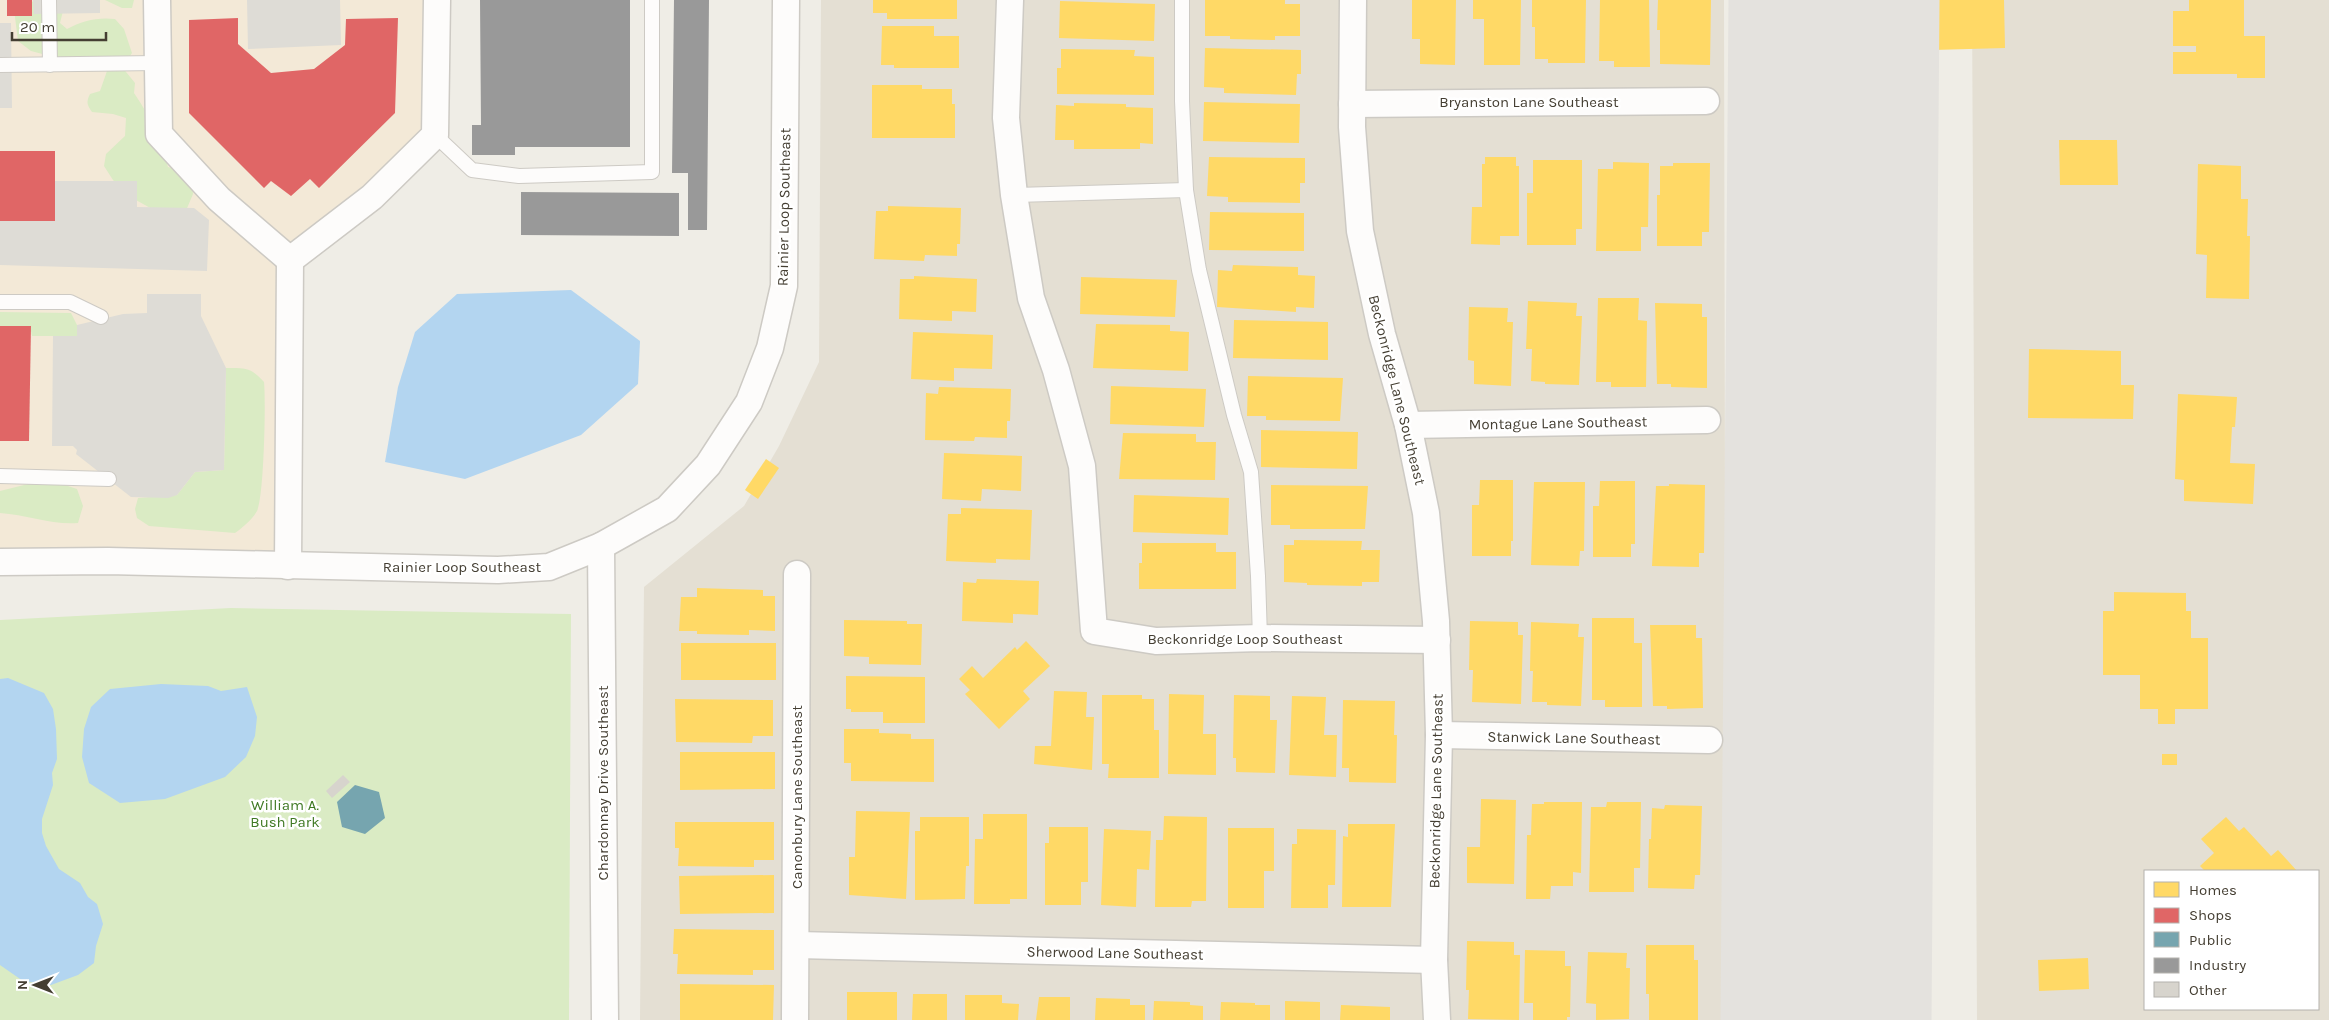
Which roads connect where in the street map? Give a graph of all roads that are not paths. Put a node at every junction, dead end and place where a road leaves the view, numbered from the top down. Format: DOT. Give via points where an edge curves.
graph roads {
  1 [pos="49,0"];
  2 [pos="157,0"];
  3 [pos="437,0"];
  4 [pos="652,0"];
  5 [pos="786,0"];
  6 [pos="1010,0"];
  7 [pos="1182,0"];
  8 [pos="1352,0"];
  9 [pos="157,63"];
  10 [pos="0,65"];
  11 [pos="50,65"];
  12 [pos="1706,101"];
  13 [pos="1352,104"];
  14 [pos="435,135"];
  15 [pos="1186,190"];
  16 [pos="1014,194"];
  17 [pos="290,260"];
  18 [pos="0,302"];
  19 [pos="101,317"];
  20 [pos="1707,420"];
  21 [pos="1408,425"];
  22 [pos="0,476"];
  23 [pos="109,478"];
  24 [pos="600,546"];
  25 [pos="0,562"];
  26 [pos="288,566"];
  27 [pos="797,574"];
  28 [pos="1260,638"];
  29 [pos="1437,640"];
  30 [pos="1439,735"];
  31 [pos="1709,740"];
  32 [pos="797,945"];
  33 [pos="1434,960"];
  34 [pos="605,1020"];
  35 [pos="795,1020"];
  36 [pos="1437,1020"];
  1 -- 11 [label="lane"];
  2 -- 9 [label="street"];
  3 -- 14 [label="street"];
  4 -- 14 [label="lane" via="652,172 520,176 472,170"];
  5 -- 24 [label="street, Rainier Loop Southeast" via="784,286 770,348 749,402 708,465 668,509"];
  6 -- 16 [label="street, Beckonridge Loop Southeast" via="1006,118"];
  7 -- 15 [label="lane"];
  8 -- 13 [label="street, Beckonridge Lane Southeast"];
  9 -- 11 [label="lane"];
  9 -- 17 [label="street" via="159,134 219,199"];
  10 -- 11 [label="lane"];
  12 -- 13 [label="street, Bryanston Lane Southeast"];
  13 -- 21 [label="street, Beckonridge Lane Southeast" via="1360,231 1382,334"];
  14 -- 17 [label="street" via="372,197"];
  15 -- 16 [label="lane"];
  15 -- 28 [label="lane" via="1199,270 1251,472"];
  16 -- 28 [label="street, Beckonridge Loop Southeast" via="1031,298 1056,370 1082,466 1094,631 1156,641"];
  17 -- 26 [label="street"];
  18 -- 19 [label="lane" via="70,302"];
  20 -- 21 [label="street, Montague Lane Southeast"];
  21 -- 29 [label="street, Beckonridge Lane Southeast" via="1426,513"];
  22 -- 23 [label="lane"];
  24 -- 26 [label="street, Rainier Loop Southeast" via="549,566 498,570"];
  24 -- 34 [label="street, Chardonnay Drive Southeast"];
  25 -- 26 [label="street, Rainier Loop Southeast"];
  27 -- 32 [label="street, Canonbury Lane Southeast"];
  28 -- 29 [label="street, Beckonridge Loop Southeast"];
  29 -- 30 [label="street, Beckonridge Lane Southeast"];
  30 -- 31 [label="street, Stanwick Lane Southeast"];
  30 -- 33 [label="street, Beckonridge Lane Southeast"];
  32 -- 33 [label="street, Sherwood Lane Southeast"];
  32 -- 35 [label="street, Canonbury Lane Southeast"];
  33 -- 36 [label="street, Beckonridge Lane Southeast"];
}
